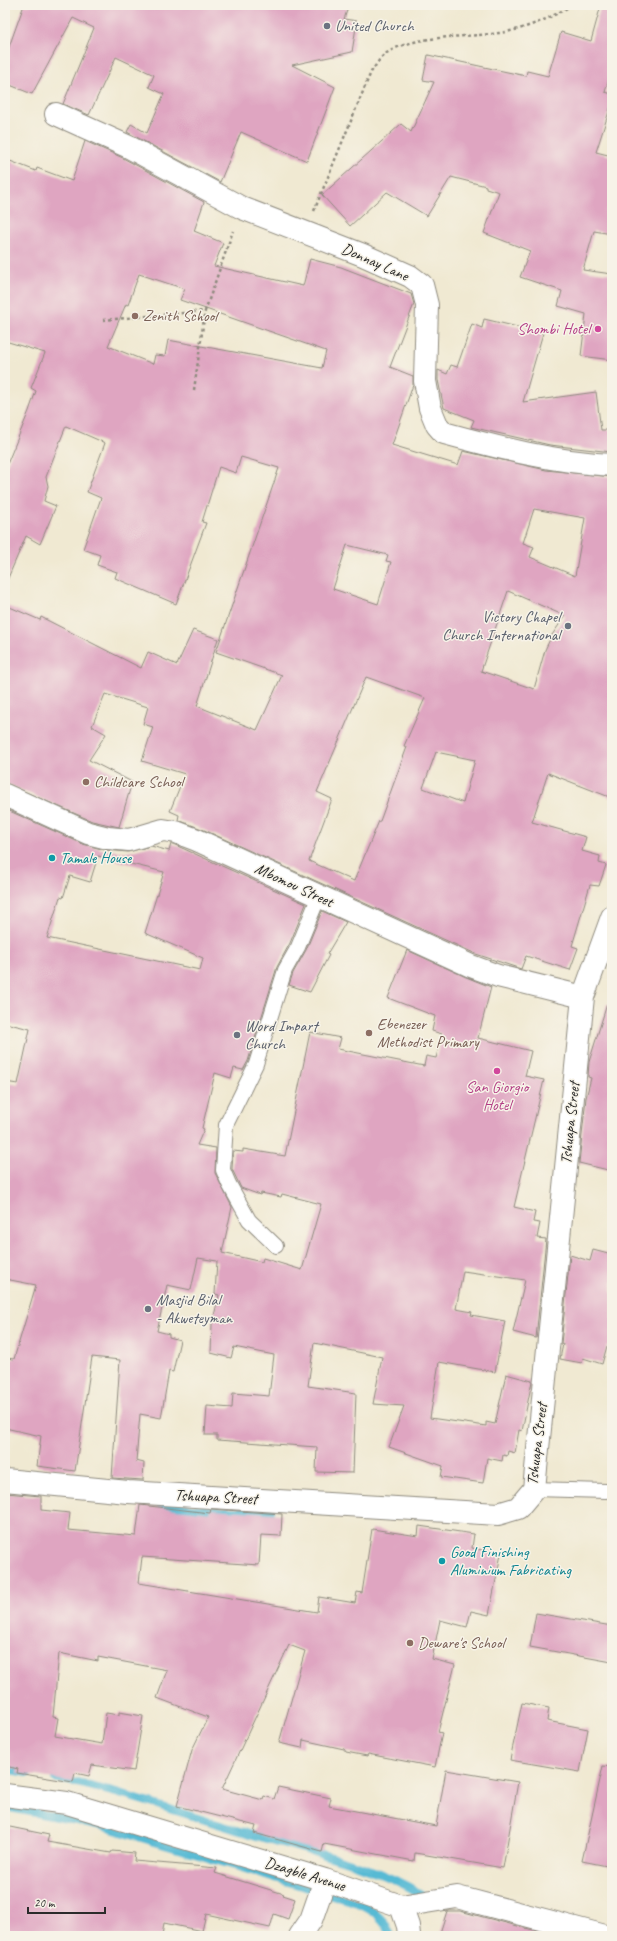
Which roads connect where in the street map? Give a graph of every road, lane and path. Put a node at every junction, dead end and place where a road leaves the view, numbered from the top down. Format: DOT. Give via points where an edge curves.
graph roads {
  1 [pos="572,5"];
  2 [pos="56,114"];
  3 [pos="242,208"];
  4 [pos="305,233"];
  5 [pos="205,311"];
  6 [pos="103,320"];
  7 [pos="194,390"];
  8 [pos="612,465"];
  9 [pos="5,795"];
  10 [pos="319,896"];
  11 [pos="612,917"];
  12 [pos="583,997"];
  13 [pos="276,1246"];
  14 [pos="5,1480"];
  15 [pos="534,1489"];
  16 [pos="606,1491"];
  17 [pos="5,1795"];
  18 [pos="325,1880"];
  19 [pos="401,1906"];
  20 [pos="300,1936"];
  21 [pos="409,1936"];
  22 [pos="605,1936"];
  1 -- 4 [label="path" via="531,25 500,33 442,38 400,46 383,56 371,72"];
  2 -- 3 [label="street, Donnay Lane" via="129,147"];
  3 -- 4 [label="street, Donnay Lane"];
  3 -- 5 [label="path"];
  4 -- 8 [label="street, Donnay Lane" via="410,276 422,285 427,305 425,381 430,408 437,425 444,433 541,458"];
  5 -- 6 [label="path"];
  5 -- 7 [label="path"];
  9 -- 10 [label="street, Mbomou Street" via="88,832 108,838 129,840 163,830 176,832"];
  10 -- 12 [label="street, Mbomou Street" via="471,966 498,976"];
  10 -- 13 [label="lane" via="298,947 285,970 256,1064 226,1125 223,1170 228,1184 249,1220"];
  11 -- 12 [label="street, Tshuapa Street"];
  12 -- 15 [label="street, Tshuapa Street"];
  14 -- 15 [label="street, Tshuapa Street" via="128,1492 498,1514 518,1508"];
  15 -- 16 [label="lane"];
  17 -- 18 [label="street, Dzagble Avenue" via="67,1803"];
  18 -- 19 [label="street, Dzagble Avenue"];
  18 -- 20 [label="street" via="311,1920"];
  19 -- 21 [label="street"];
  19 -- 22 [label="street, Dzagble Avenue" via="457,1897"];
}
